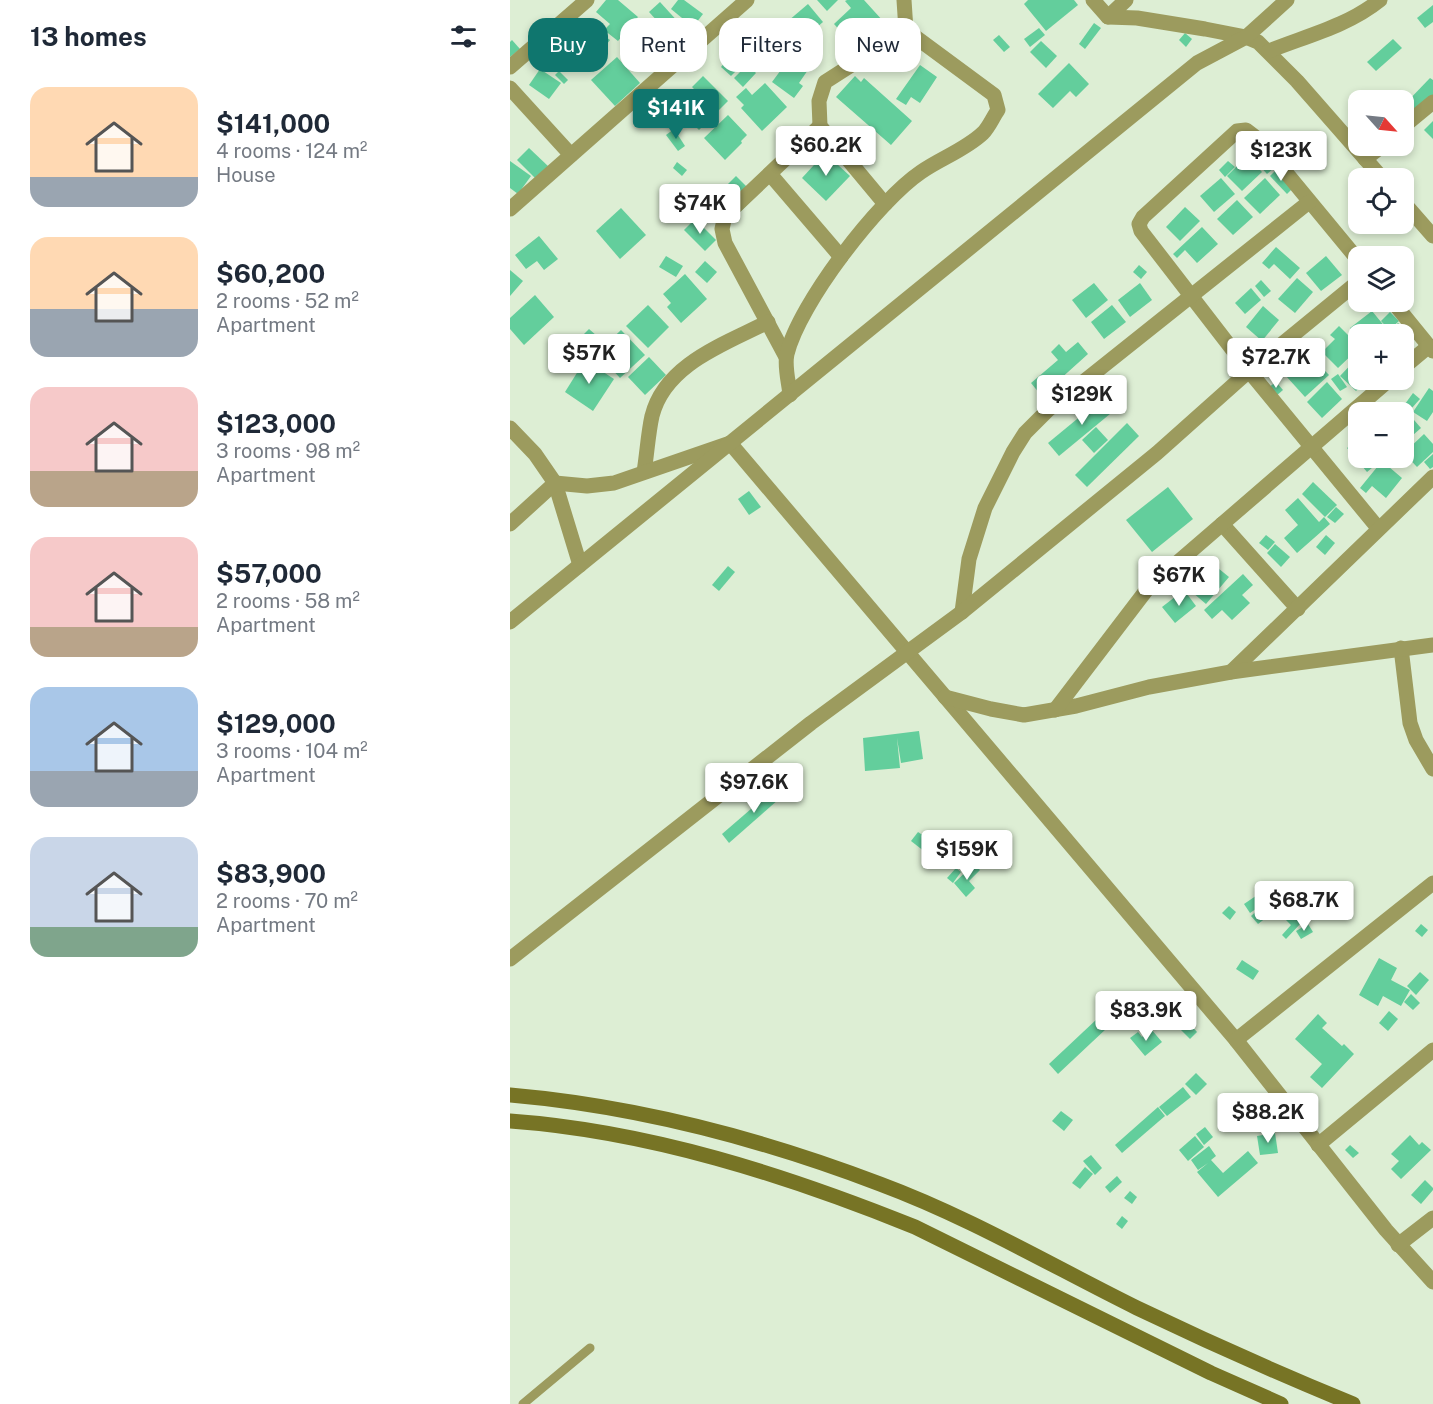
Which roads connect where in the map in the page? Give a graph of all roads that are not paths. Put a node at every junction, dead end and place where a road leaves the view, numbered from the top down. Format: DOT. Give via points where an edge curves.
graph roads {
  1 [pos="587,0"];
  2 [pos="747,0"];
  3 [pos="904,0"];
  4 [pos="1093,0"];
  5 [pos="1125,0"];
  6 [pos="1287,0"];
  7 [pos="1380,0"];
  8 [pos="1108,16"];
  9 [pos="905,18"];
  10 [pos="1246,37"];
  11 [pos="921,41"];
  12 [pos="1269,51"];
  13 [pos="510,67"];
  14 [pos="841,72"];
  15 [pos="510,88"];
  16 [pos="1433,102"];
  17 [pos="1414,118"];
  18 [pos="820,126"];
  19 [pos="571,155"];
  20 [pos="1369,156"];
  21 [pos="1365,159"];
  22 [pos="1373,168"];
  23 [pos="770,174"];
  24 [pos="1309,202"];
  25 [pos="885,204"];
  26 [pos="510,209"];
  27 [pos="1414,213"];
  28 [pos="1431,231"];
  29 [pos="1348,248"];
  30 [pos="841,257"];
  31 [pos="1348,289"];
  32 [pos="1192,296"];
  33 [pos="1400,312"];
  34 [pos="768,322"];
  35 [pos="1431,348"];
  36 [pos="786,357"];
  37 [pos="1414,360"];
  38 [pos="1249,371"];
  39 [pos="1378,390"];
  40 [pos="790,395"];
  41 [pos="510,428"];
  42 [pos="730,443"];
  43 [pos="1312,447"];
  44 [pos="644,472"];
  45 [pos="1433,477"];
  46 [pos="555,483"];
  47 [pos="510,524"];
  48 [pos="1222,524"];
  49 [pos="1378,528"];
  50 [pos="580,565"];
  51 [pos="1298,609"];
  52 [pos="962,612"];
  53 [pos="510,622"];
  54 [pos="1433,645"];
  55 [pos="1401,648"];
  56 [pos="906,652"];
  57 [pos="1231,672"];
  58 [pos="945,697"];
  59 [pos="1056,710"];
  60 [pos="1433,769"];
  61 [pos="1433,883"];
  62 [pos="510,959"];
  63 [pos="1236,1041"];
  64 [pos="1433,1050"];
  65 [pos="510,1095"];
  66 [pos="510,1121"];
  67 [pos="757,1143"];
  68 [pos="1318,1145"];
  69 [pos="751,1169"];
  70 [pos="1433,1218"];
  71 [pos="1398,1245"];
  72 [pos="1433,1282"];
  73 [pos="590,1347"];
  74 [pos="523,1404"];
  75 [pos="1281,1404"];
  76 [pos="1353,1404"];
  1 -- 13 [label="street"];
  2 -- 19 [label="street"];
  3 -- 9 [label="street"];
  4 -- 8 [label="street"];
  5 -- 8 [label="street"];
  6 -- 10 [label="street"];
  7 -- 12 [label="street" via="1330,28"];
  8 -- 10 [label="street"];
  10 -- 12 [label="street"];
  10 -- 40 [label="street" via="1197,63"];
  11 -- 25 [label="street" via="994,95 998,110 985,132 920,172"];
  12 -- 21 [label="street"];
  14 -- 18 [label="street" via="825,82 819,101"];
  15 -- 19 [label="street"];
  16 -- 17 [label="street"];
  18 -- 23 [label="street"];
  18 -- 25 [label="street"];
  19 -- 26 [label="street"];
  20 -- 21 [label="street"];
  21 -- 22 [label="street"];
  23 -- 30 [label="street"];
  23 -- 34 [label="street" via="725,216 722,229 725,243"];
  24 -- 29 [label="street"];
  24 -- 32 [label="street"];
  24 -- 32 [label="street" via="1259,140 1245,130 1237,131 1139,224"];
  25 -- 30 [label="street"];
  27 -- 28 [label="street"];
  30 -- 36 [label="street" via="805,311"];
  31 -- 38 [label="street"];
  32 -- 38 [label="street"];
  32 -- 52 [label="street" via="1048,410 1025,433 985,508 969,559"];
  33 -- 35 [label="street"];
  34 -- 36 [label="street"];
  34 -- 44 [label="street" via="692,362 674,377 652,415"];
  35 -- 37 [label="street"];
  36 -- 40 [label="street"];
  38 -- 43 [label="street"];
  38 -- 52 [label="street" via="1157,453"];
  39 -- 43 [label="street"];
  40 -- 42 [label="street"];
  41 -- 46 [label="street"];
  42 -- 44 [label="street"];
  42 -- 50 [label="street"];
  42 -- 56 [label="street"];
  43 -- 48 [label="street"];
  43 -- 49 [label="street"];
  44 -- 46 [label="street" via="614,483"];
  45 -- 49 [label="street"];
  46 -- 47 [label="street"];
  46 -- 50 [label="street"];
  48 -- 51 [label="street"];
  48 -- 59 [label="street" via="1148,588"];
  49 -- 51 [label="street"];
  50 -- 53 [label="street"];
  51 -- 57 [label="street"];
  52 -- 56 [label="street"];
  54 -- 55 [label="street"];
  55 -- 57 [label="street"];
  55 -- 60 [label="street" via="1410,723"];
  56 -- 58 [label="street"];
  56 -- 62 [label="street"];
  57 -- 59 [label="street"];
  58 -- 59 [label="street" via="1024,715"];
  58 -- 63 [label="street"];
  61 -- 63 [label="street"];
  63 -- 68 [label="street"];
  64 -- 68 [label="street"];
  65 -- 67 [label="main road" via="650,1116"];
  66 -- 69 [label="main road" via="620,1136"];
  67 -- 69 [label="main road"];
  67 -- 76 [label="main road" via="927,1204 1219,1346"];
  68 -- 71 [label="street"];
  69 -- 75 [label="main road" via="915,1227"];
  70 -- 71 [label="street"];
  71 -- 72 [label="street"];
  73 -- 74 [label="lane"];
}
